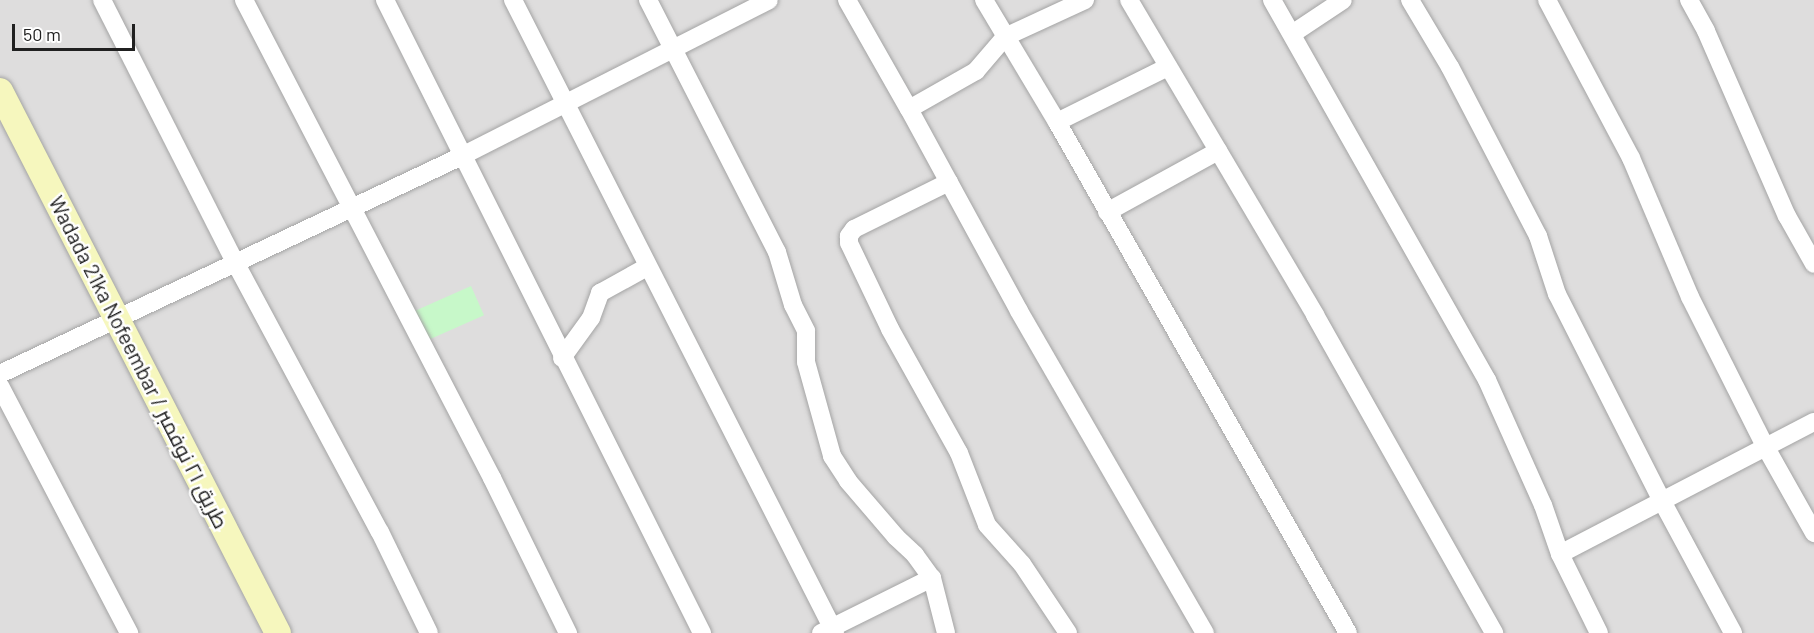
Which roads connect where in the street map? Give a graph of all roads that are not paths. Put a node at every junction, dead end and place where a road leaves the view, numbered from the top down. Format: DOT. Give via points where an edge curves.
graph roads {
  1 [pos="102,0"];
  2 [pos="244,0"];
  3 [pos="385,0"];
  4 [pos="513,0"];
  5 [pos="648,0"];
  6 [pos="769,0"];
  7 [pos="847,0"];
  8 [pos="984,0"];
  9 [pos="1085,0"];
  10 [pos="1129,0"];
  11 [pos="1272,0"];
  12 [pos="1342,0"];
  13 [pos="1410,0"];
  14 [pos="1547,0"];
  15 [pos="1689,0"];
  16 [pos="1292,34"];
  17 [pos="1005,37"];
  18 [pos="674,48"];
  19 [pos="1168,68"];
  20 [pos="0,91"];
  21 [pos="564,104"];
  22 [pos="909,109"];
  23 [pos="1057,122"];
  24 [pos="1218,151"];
  25 [pos="462,156"];
  26 [pos="949,182"];
  27 [pos="351,210"];
  28 [pos="1107,212"];
  29 [pos="235,262"];
  30 [pos="1814,264"];
  31 [pos="647,267"];
  32 [pos="117,318"];
  33 [pos="562,358"];
  34 [pos="0,374"];
  35 [pos="0,386"];
  36 [pos="1814,422"];
  37 [pos="1765,446"];
  38 [pos="1662,501"];
  39 [pos="1814,533"];
  40 [pos="1560,554"];
  41 [pos="932,578"];
  42 [pos="829,631"];
  43 [pos="129,633"];
  44 [pos="278,633"];
  45 [pos="429,633"];
  46 [pos="568,633"];
  47 [pos="702,633"];
  48 [pos="946,633"];
  49 [pos="1068,633"];
  50 [pos="1205,633"];
  51 [pos="1348,633"];
  52 [pos="1494,633"];
  53 [pos="1599,633"];
  54 [pos="1733,633"];
  1 -- 29 [label="street"];
  2 -- 27 [label="street"];
  3 -- 25 [label="street"];
  4 -- 21 [label="street"];
  5 -- 18 [label="street"];
  6 -- 18 [label="street"];
  7 -- 22 [label="street"];
  8 -- 17 [label="street"];
  9 -- 17 [label="street"];
  10 -- 19 [label="street"];
  11 -- 16 [label="street"];
  12 -- 16 [label="street"];
  13 -- 38 [label="street" via="1450,67 1538,236 1557,294"];
  14 -- 37 [label="street" via="1631,158 1690,297"];
  15 -- 30 [label="street" via="1787,216"];
  16 -- 40 [label="street" via="1487,380 1543,505"];
  17 -- 22 [label="street" via="976,71"];
  17 -- 23 [label="street"];
  18 -- 21 [label="street"];
  18 -- 41 [label="street" via="777,252 793,305 806,331 806,362 832,456 848,481"];
  19 -- 23 [label="street"];
  19 -- 24 [label="street"];
  20 -- 32 [label="street, Wadada 21ka Nofeembar / طريق ٢١ نوفمبر"];
  21 -- 25 [label="street"];
  21 -- 31 [label="street"];
  22 -- 26 [label="street"];
  23 -- 28 [label="street"];
  24 -- 28 [label="street"];
  24 -- 52 [label="street"];
  25 -- 27 [label="street"];
  25 -- 33 [label="street"];
  26 -- 49 [label="street" via="854,230 849,243 890,329 959,453 987,525 1022,564"];
  26 -- 50 [label="street"];
  27 -- 29 [label="street"];
  27 -- 46 [label="street" via="492,478"];
  28 -- 51 [label="street"];
  29 -- 32 [label="street"];
  29 -- 45 [label="street" via="380,532"];
  31 -- 33 [label="street" via="600,293 591,318"];
  31 -- 42 [label="street"];
  32 -- 34 [label="street"];
  32 -- 44 [label="street, Wadada 21ka Nofeembar / طريق ٢١ نوفمبر"];
  33 -- 47 [label="street"];
  35 -- 43 [label="street"];
  36 -- 37 [label="street"];
  37 -- 38 [label="street"];
  37 -- 39 [label="street"];
  38 -- 40 [label="street"];
  38 -- 54 [label="street"];
  40 -- 53 [label="street"];
  41 -- 42 [label="street"];
  41 -- 48 [label="street"];
}
